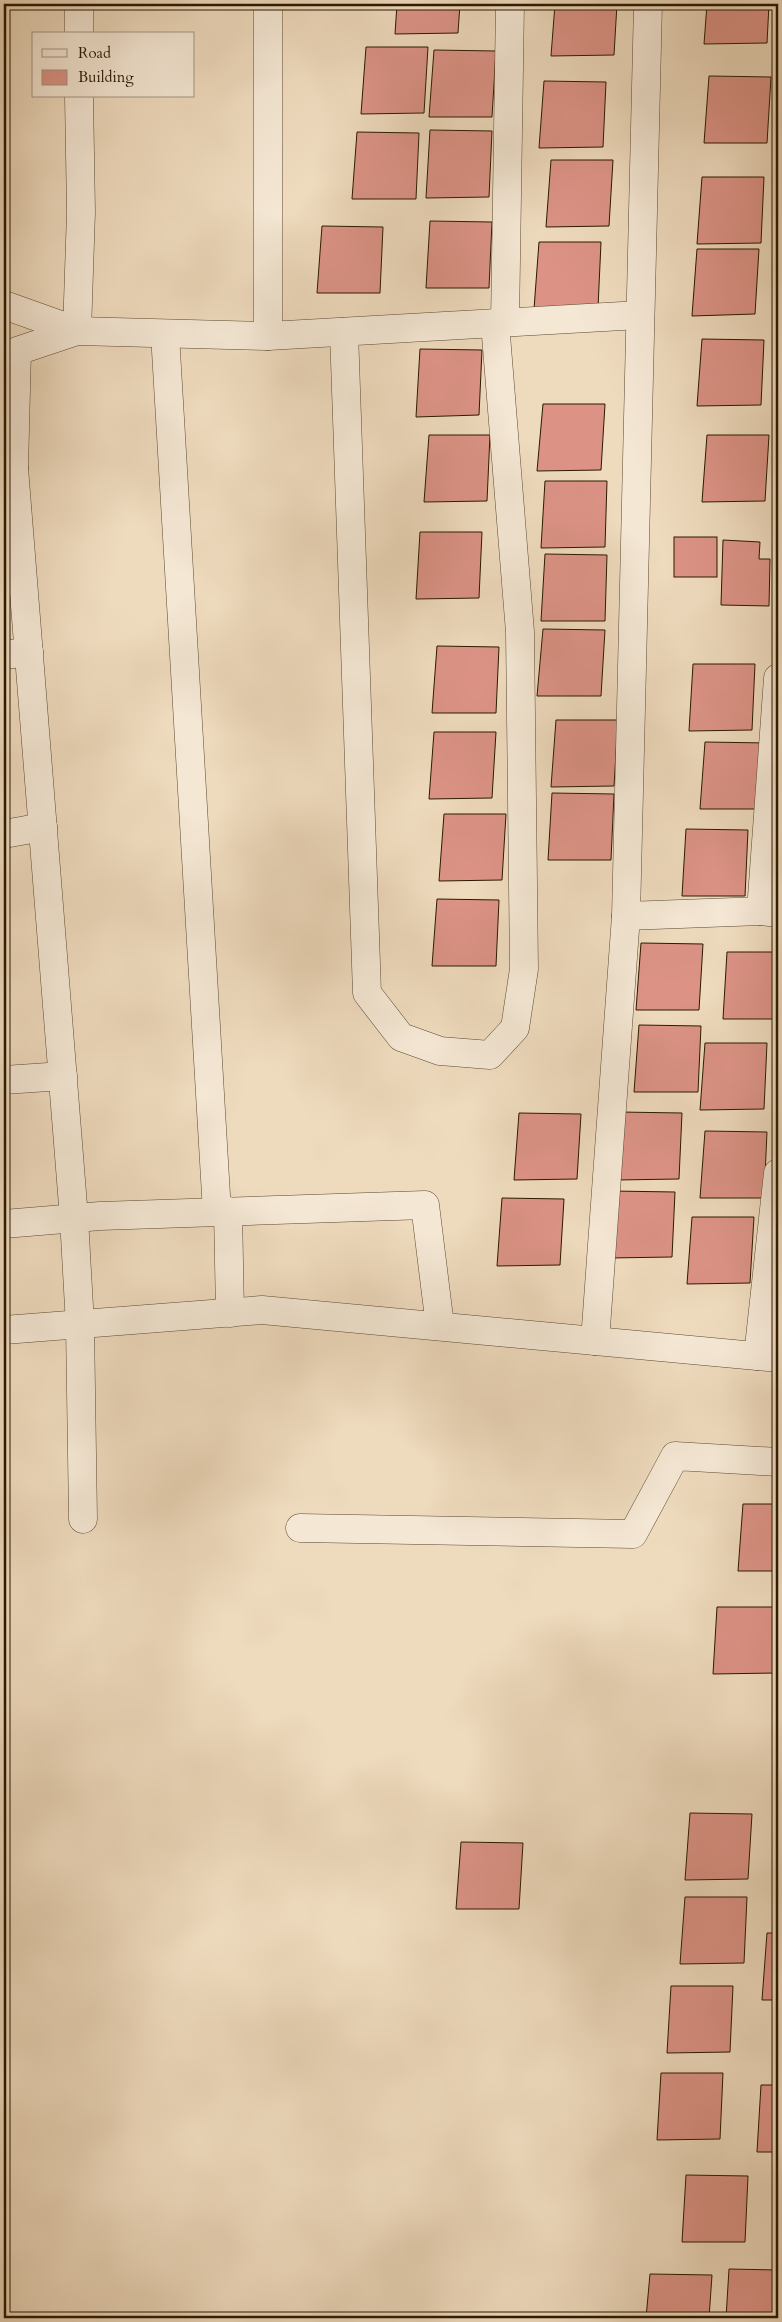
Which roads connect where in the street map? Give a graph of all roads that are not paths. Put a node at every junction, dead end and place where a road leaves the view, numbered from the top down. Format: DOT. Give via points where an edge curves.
graph roads {
  1 [pos="80,4"];
  2 [pos="268,4"];
  3 [pos="510,4"];
  4 [pos="648,4"];
  5 [pos="79,32"];
  6 [pos="79,98"];
  7 [pos="4,305"];
  8 [pos="640,315"];
  9 [pos="500,323"];
  10 [pos="77,331"];
  11 [pos="344,332"];
  12 [pos="165,334"];
  13 [pos="268,336"];
  14 [pos="9,469"];
  15 [pos="16,654"];
  16 [pos="778,678"];
  17 [pos="43,827"];
  18 [pos="4,834"];
  19 [pos="770,912"];
  20 [pos="626,916"];
  21 [pos="63,1076"];
  22 [pos="4,1080"];
  23 [pos="778,1173"];
  24 [pos="223,1211"];
  25 [pos="74,1218"];
  26 [pos="4,1224"];
  27 [pos="230,1312"];
  28 [pos="80,1325"];
  29 [pos="440,1326"];
  30 [pos="4,1330"];
  31 [pos="595,1341"];
  32 [pos="768,1357"];
  33 [pos="778,1462"];
  34 [pos="83,1519"];
  35 [pos="300,1528"];
  1 -- 5 [label="street"];
  2 -- 13 [label="street"];
  3 -- 9 [label="street"];
  4 -- 8 [label="street"];
  6 -- 10 [label="street" via="81,212"];
  7 -- 10 [label="street"];
  8 -- 9 [label="street"];
  8 -- 20 [label="street"];
  9 -- 11 [label="street"];
  9 -- 11 [label="street" via="520,632 524,969 515,1028 490,1055 440,1051 401,1037 367,993"];
  10 -- 12 [label="street"];
  10 -- 14 [label="street" via="17,351"];
  11 -- 13 [label="street"];
  12 -- 13 [label="street"];
  12 -- 24 [label="street"];
  14 -- 15 [label="street"];
  15 -- 17 [label="street"];
  16 -- 19 [label="street"];
  17 -- 18 [label="street"];
  17 -- 21 [label="street"];
  19 -- 20 [label="street"];
  20 -- 31 [label="street"];
  21 -- 22 [label="street"];
  21 -- 25 [label="street"];
  23 -- 32 [label="street"];
  24 -- 25 [label="street"];
  24 -- 27 [label="street"];
  24 -- 29 [label="street" via="425,1205"];
  25 -- 26 [label="street"];
  25 -- 28 [label="street"];
  27 -- 28 [label="street"];
  27 -- 29 [label="street" via="262,1310"];
  28 -- 30 [label="street"];
  28 -- 34 [label="street"];
  29 -- 31 [label="street"];
  31 -- 32 [label="street"];
  33 -- 35 [label="street" via="675,1456 633,1534"];
}
